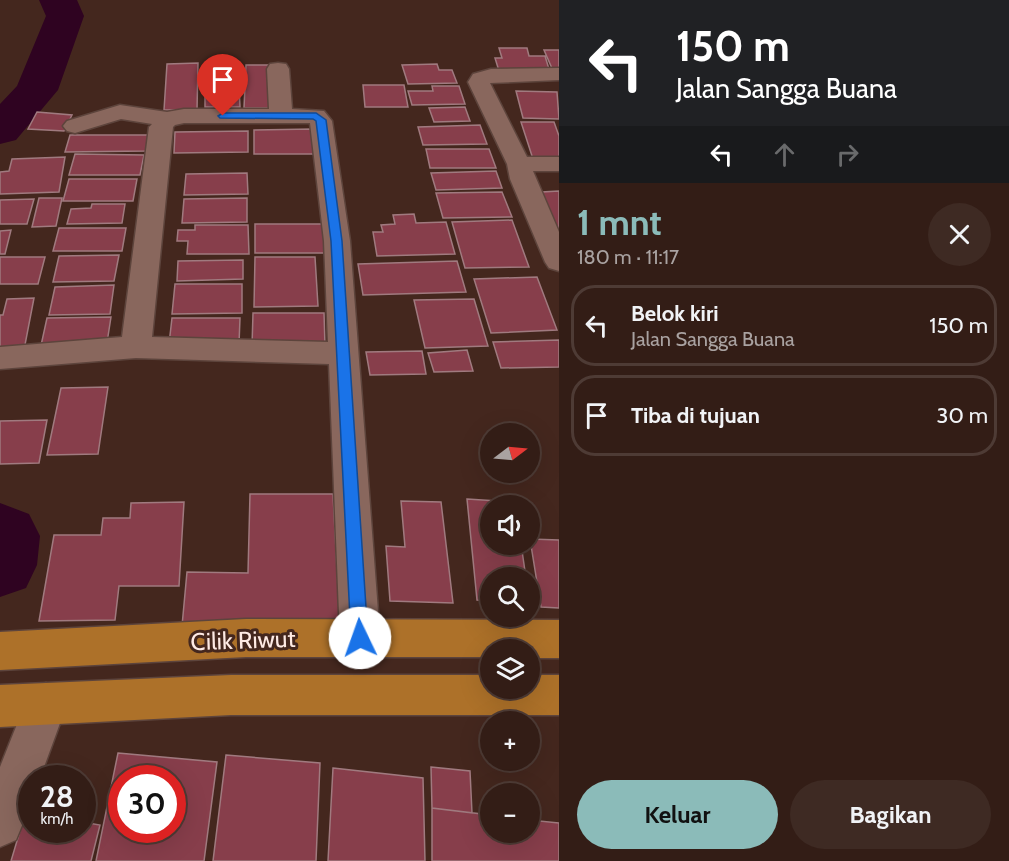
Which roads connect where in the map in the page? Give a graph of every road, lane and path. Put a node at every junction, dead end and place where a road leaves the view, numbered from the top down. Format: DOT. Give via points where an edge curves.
graph roads {
  1 [pos="278,69"];
  2 [pos="559,75"];
  3 [pos="281,116"];
  4 [pos="167,119"];
  5 [pos="75,126"];
  6 [pos="519,164"];
  7 [pos="559,164"];
  8 [pos="559,262"];
  9 [pos="136,347"];
  10 [pos="342,353"];
  11 [pos="0,358"];
  12 [pos="360,638"];
  13 [pos="559,639"];
  14 [pos="540,641"];
  15 [pos="480,643"];
  16 [pos="11,650"];
  17 [pos="480,693"];
  18 [pos="22,705"];
  19 [pos="0,824"];
  1 -- 3 [label="street"];
  2 -- 6 [label="street" via="505,74 481,79 480,87"];
  3 -- 4 [label="street"];
  3 -- 10 [label="street" via="316,116 321,120 336,241"];
  4 -- 5 [label="street" via="120,112"];
  4 -- 9 [label="street" via="161,127"];
  6 -- 7 [label="street"];
  6 -- 8 [label="street"];
  9 -- 10 [label="street"];
  9 -- 11 [label="street"];
  10 -- 12 [label="street"];
  12 -- 15 [label="main road, Cilik Riwut"];
  12 -- 16 [label="main road, Cilik Riwut" via="246,638"];
  13 -- 14 [label="main road, Cilik Riwut"];
  17 -- 18 [label="main road" via="231,695"];
  18 -- 19 [label="street"];
}
